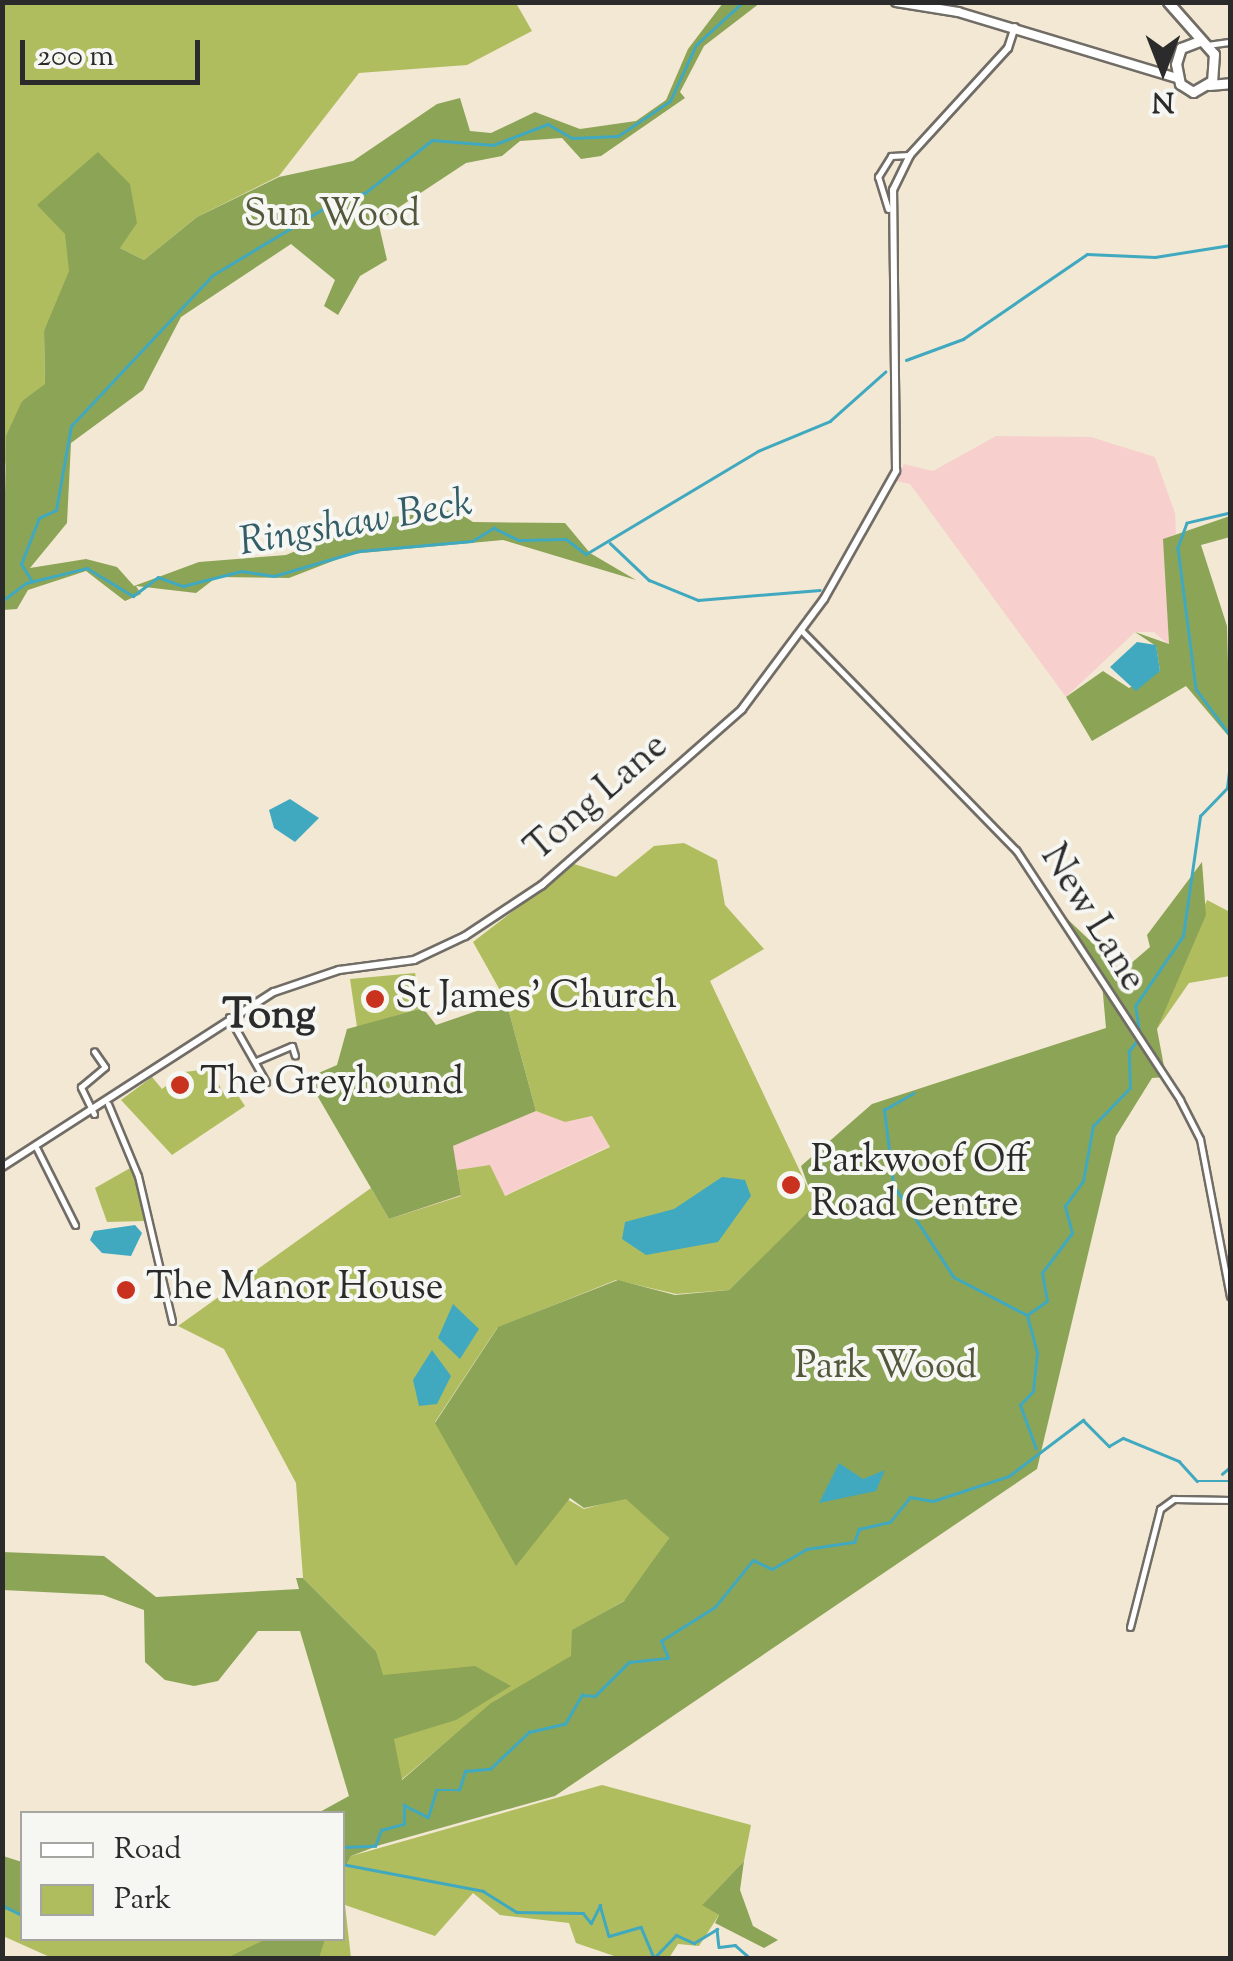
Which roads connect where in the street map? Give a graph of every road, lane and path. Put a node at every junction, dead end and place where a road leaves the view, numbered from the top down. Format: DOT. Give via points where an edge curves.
graph roads {
  1 [pos="896,2"];
  2 [pos="1168,2"];
  3 [pos="1175,17"];
  4 [pos="1015,27"];
  5 [pos="1203,43"];
  6 [pos="1230,43"];
  7 [pos="1179,53"];
  8 [pos="1215,62"];
  9 [pos="1152,65"];
  10 [pos="1177,78"];
  11 [pos="1228,83"];
  12 [pos="1209,86"];
  13 [pos="910,155"];
  14 [pos="888,208"];
  15 [pos="801,630"];
  16 [pos="228,1017"];
  17 [pos="94,1051"];
  18 [pos="295,1056"];
  19 [pos="256,1061"];
  20 [pos="266,1082"];
  21 [pos="108,1104"];
  22 [pos="94,1114"];
  23 [pos="37,1149"];
  24 [pos="2,1166"];
  25 [pos="75,1224"];
  26 [pos="1230,1296"];
  27 [pos="172,1321"];
  28 [pos="1230,1500"];
  29 [pos="1130,1627"];
  1 -- 4 [label="main road"];
  2 -- 3 [label="highway"];
  3 -- 5 [label="highway"];
  3 -- 7 [label="highway"];
  4 -- 9 [label="main road"];
  4 -- 13 [label="street, Tong Lane" via="1008,48"];
  5 -- 6 [label="street"];
  5 -- 7 [label="highway"];
  5 -- 8 [label="highway"];
  6 -- 8 [label="street"];
  7 -- 9 [label="main road"];
  7 -- 10 [label="highway"];
  8 -- 11 [label="highway"];
  8 -- 12 [label="highway"];
  9 -- 10 [label="main road"];
  10 -- 12 [label="highway" via="1193,92"];
  11 -- 12 [label="highway"];
  13 -- 14 [label="street, Tong Lane"];
  13 -- 14 [label="street, Tong Lane" via="891,156 878,177"];
  14 -- 15 [label="street, Tong Lane" via="897,466"];
  15 -- 16 [label="street, Tong Lane" via="727,724 542,885 429,954 302,981"];
  15 -- 26 [label="street, New Lane" via="1016,850 1200,1139"];
  16 -- 19 [label="street"];
  16 -- 21 [label="street, Tong Lane"];
  17 -- 22 [label="street" via="105,1067 81,1087"];
  18 -- 19 [label="street" via="292,1046"];
  19 -- 20 [label="street"];
  21 -- 22 [label="street, Tong Lane"];
  21 -- 27 [label="street" via="142,1197"];
  22 -- 23 [label="street, Tong Lane"];
  23 -- 24 [label="street, Tong Lane"];
  23 -- 25 [label="street"];
  28 -- 29 [label="street" via="1174,1499 1160,1510"];
}
